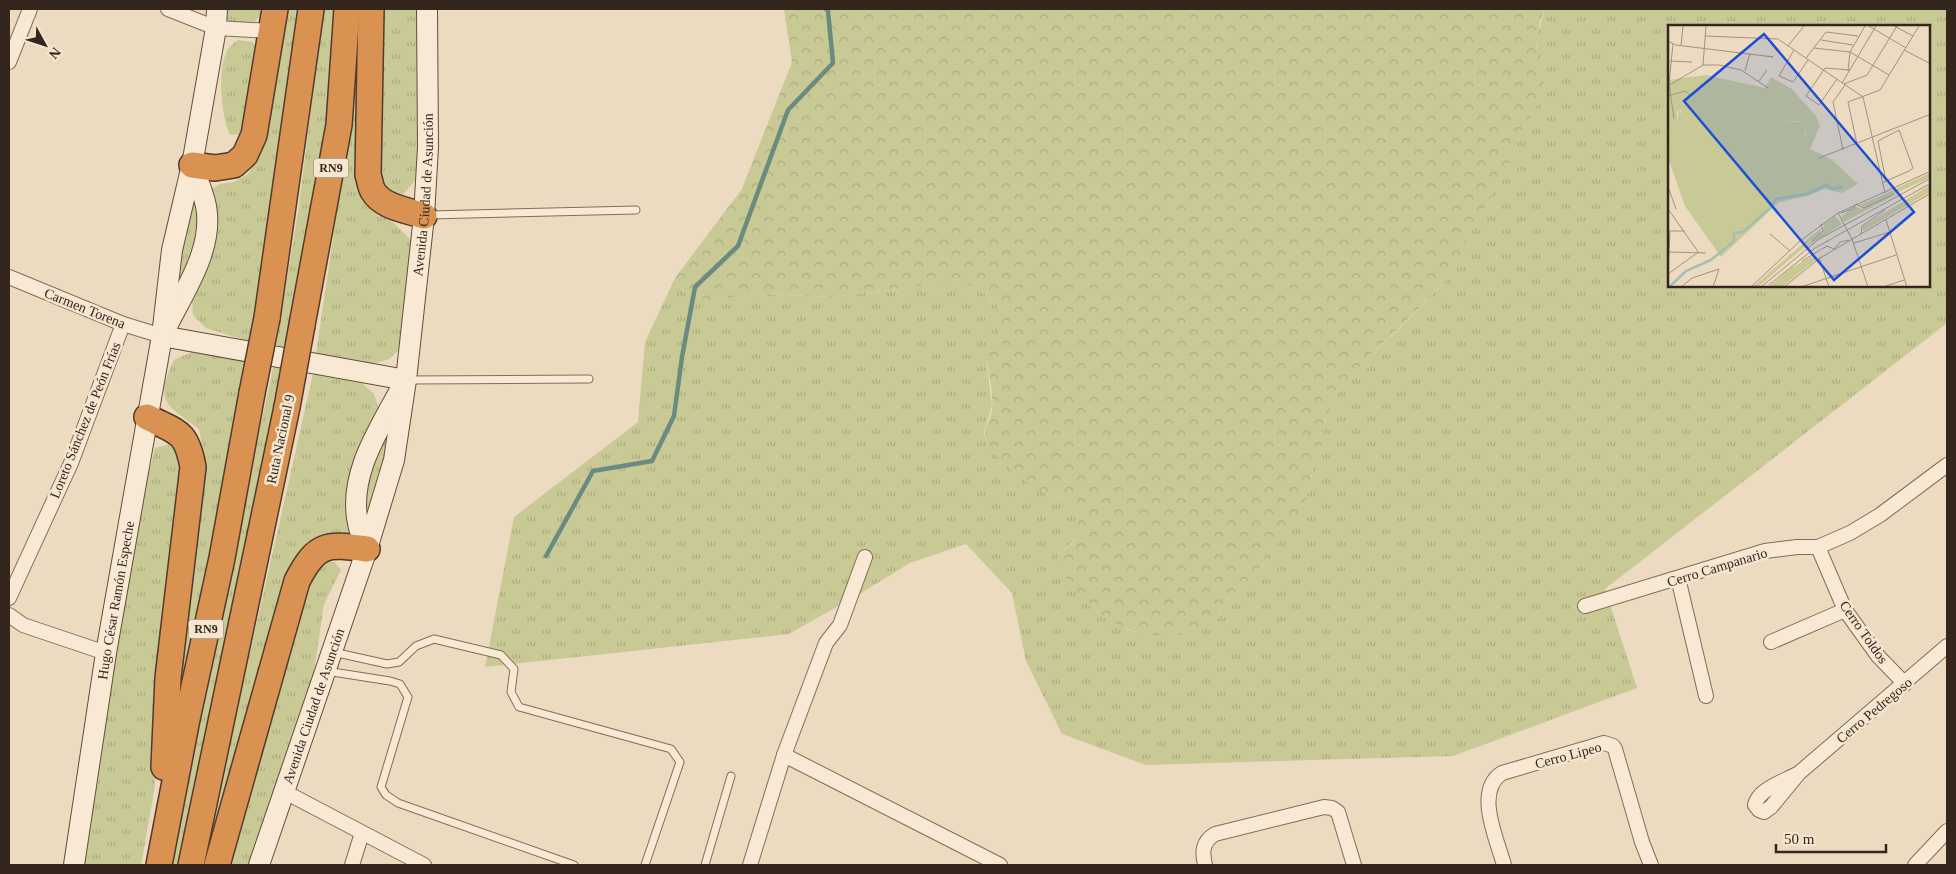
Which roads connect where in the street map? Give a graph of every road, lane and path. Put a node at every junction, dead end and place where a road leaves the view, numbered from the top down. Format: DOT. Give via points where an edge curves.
graph roads {
  1 [pos="30,9"];
  2 [pos="168,9"];
  3 [pos="311,9"];
  4 [pos="347,9"];
  5 [pos="371,9"];
  6 [pos="427,9"];
  7 [pos="216,18"];
  8 [pos="273,20"];
  9 [pos="9,62"];
  10 [pos="192,165"];
  11 [pos="636,210"];
  12 [pos="424,216"];
  13 [pos="9,277"];
  14 [pos="123,324"];
  15 [pos="162,336"];
  16 [pos="588,379"];
  17 [pos="406,380"];
  18 [pos="148,416"];
  19 [pos="1947,465"];
  20 [pos="1818,547"];
  21 [pos="367,549"];
  22 [pos="865,557"];
  23 [pos="1678,578"];
  24 [pos="9,598"];
  25 [pos="1585,606"];
  26 [pos="1845,610"];
  27 [pos="9,615"];
  28 [pos="1771,642"];
  29 [pos="1947,646"];
  30 [pos="333,652"];
  31 [pos="106,653"];
  32 [pos="326,671"];
  33 [pos="1905,684"];
  34 [pos="1706,696"];
  35 [pos="784,755"];
  36 [pos="1799,773"];
  37 [pos="731,776"];
  38 [pos="285,792"];
  39 [pos="1947,831"];
  40 [pos="362,833"];
  41 [pos="74,865"];
  42 [pos="153,865"];
  43 [pos="159,865"];
  44 [pos="191,865"];
  45 [pos="217,865"];
  46 [pos="258,865"];
  47 [pos="352,865"];
  48 [pos="424,865"];
  49 [pos="574,865"];
  50 [pos="645,865"];
  51 [pos="705,865"];
  52 [pos="750,865"];
  53 [pos="1000,865"];
  54 [pos="1205,865"];
  55 [pos="1354,865"];
  56 [pos="1504,865"];
  57 [pos="1651,865"];
  58 [pos="1915,865"];
  1 -- 9 [label="street"];
  2 -- 7 [label="street"];
  3 -- 43 [label="highway, RN9, bridge" via="267,318"];
  4 -- 44 [label="highway, Ruta Nacional 9 / RN9, bridge" via="339,125 287,407"];
  5 -- 12 [label="highway" via="368,175 373,191 381,199"];
  6 -- 12 [label="street, Avenida Ciudad de Asunción" via="428,147"];
  7 -- 8 [label="street"];
  7 -- 10 [label="street, Hugo César Ramón Espeche"];
  8 -- 10 [label="highway" via="254,135 245,155 234,165 215,168"];
  10 -- 15 [label="street, Hugo César Ramón Espeche" via="172,250"];
  10 -- 15 [label="street, Hugo César Ramón Espeche" via="206,206 206,240 194,274"];
  11 -- 12 [label="lane"];
  12 -- 17 [label="street, Avenida Ciudad de Asunción"];
  13 -- 14 [label="street, Carmen Torena"];
  14 -- 15 [label="street, Carmen Torena"];
  14 -- 24 [label="street, Loreto Sánchez de Peón Frías" via="71,463"];
  15 -- 17 [label="street"];
  15 -- 18 [label="street, Hugo César Ramón Espeche"];
  16 -- 17 [label="lane"];
  17 -- 21 [label="street, Avenida Ciudad de Asunción" via="394,460"];
  17 -- 21 [label="street, Avenida Ciudad de Asunción" via="363,462 356,494 358,523"];
  18 -- 31 [label="street, Hugo César Ramón Espeche"];
  18 -- 42 [label="highway" via="178,432 185,440 193,467 168,678 166,748"];
  19 -- 20 [label="street, Cerro Campanario" via="1880,515"];
  20 -- 23 [label="street, Cerro Campanario" via="1765,551"];
  20 -- 26 [label="street, Cerro Toldos"];
  21 -- 30 [label="street, Avenida Ciudad de Asunción"];
  21 -- 45 [label="highway" via="331,545 307,561 297,581"];
  22 -- 35 [label="street" via="840,625 826,643"];
  23 -- 25 [label="street, Cerro Campanario"];
  23 -- 34 [label="street"];
  26 -- 28 [label="street"];
  26 -- 33 [label="street, Cerro Toldos" via="1878,656"];
  27 -- 31 [label="street" via="23,625"];
  29 -- 33 [label="street, Cerro Pedregoso"];
  30 -- 32 [label="street, Avenida Ciudad de Asunción"];
  30 -- 50 [label="lane" via="387,664 399,662 416,646 434,639 501,655 514,669 511,692 519,707 670,749 680,762"];
  31 -- 41 [label="street, Hugo César Ramón Espeche"];
  32 -- 38 [label="street, Avenida Ciudad de Asunción"];
  32 -- 49 [label="lane" via="400,684 408,697 381,787 386,794 398,803"];
  33 -- 36 [label="street, Cerro Pedregoso"];
  35 -- 52 [label="street"];
  35 -- 53 [label="street"];
  37 -- 51 [label="lane"];
  38 -- 40 [label="street"];
  38 -- 46 [label="street, Avenida Ciudad de Asunción"];
  39 -- 58 [label="street"];
  40 -- 47 [label="street"];
  40 -- 48 [label="street"];
  54 -- 55 [label="street" via="1203,847 1215,834 1324,807 1338,812"];
  56 -- 57 [label="street, Cerro Lipeo" via="1489,811 1487,796 1492,782 1502,773 1604,743 1612,746"];
}
